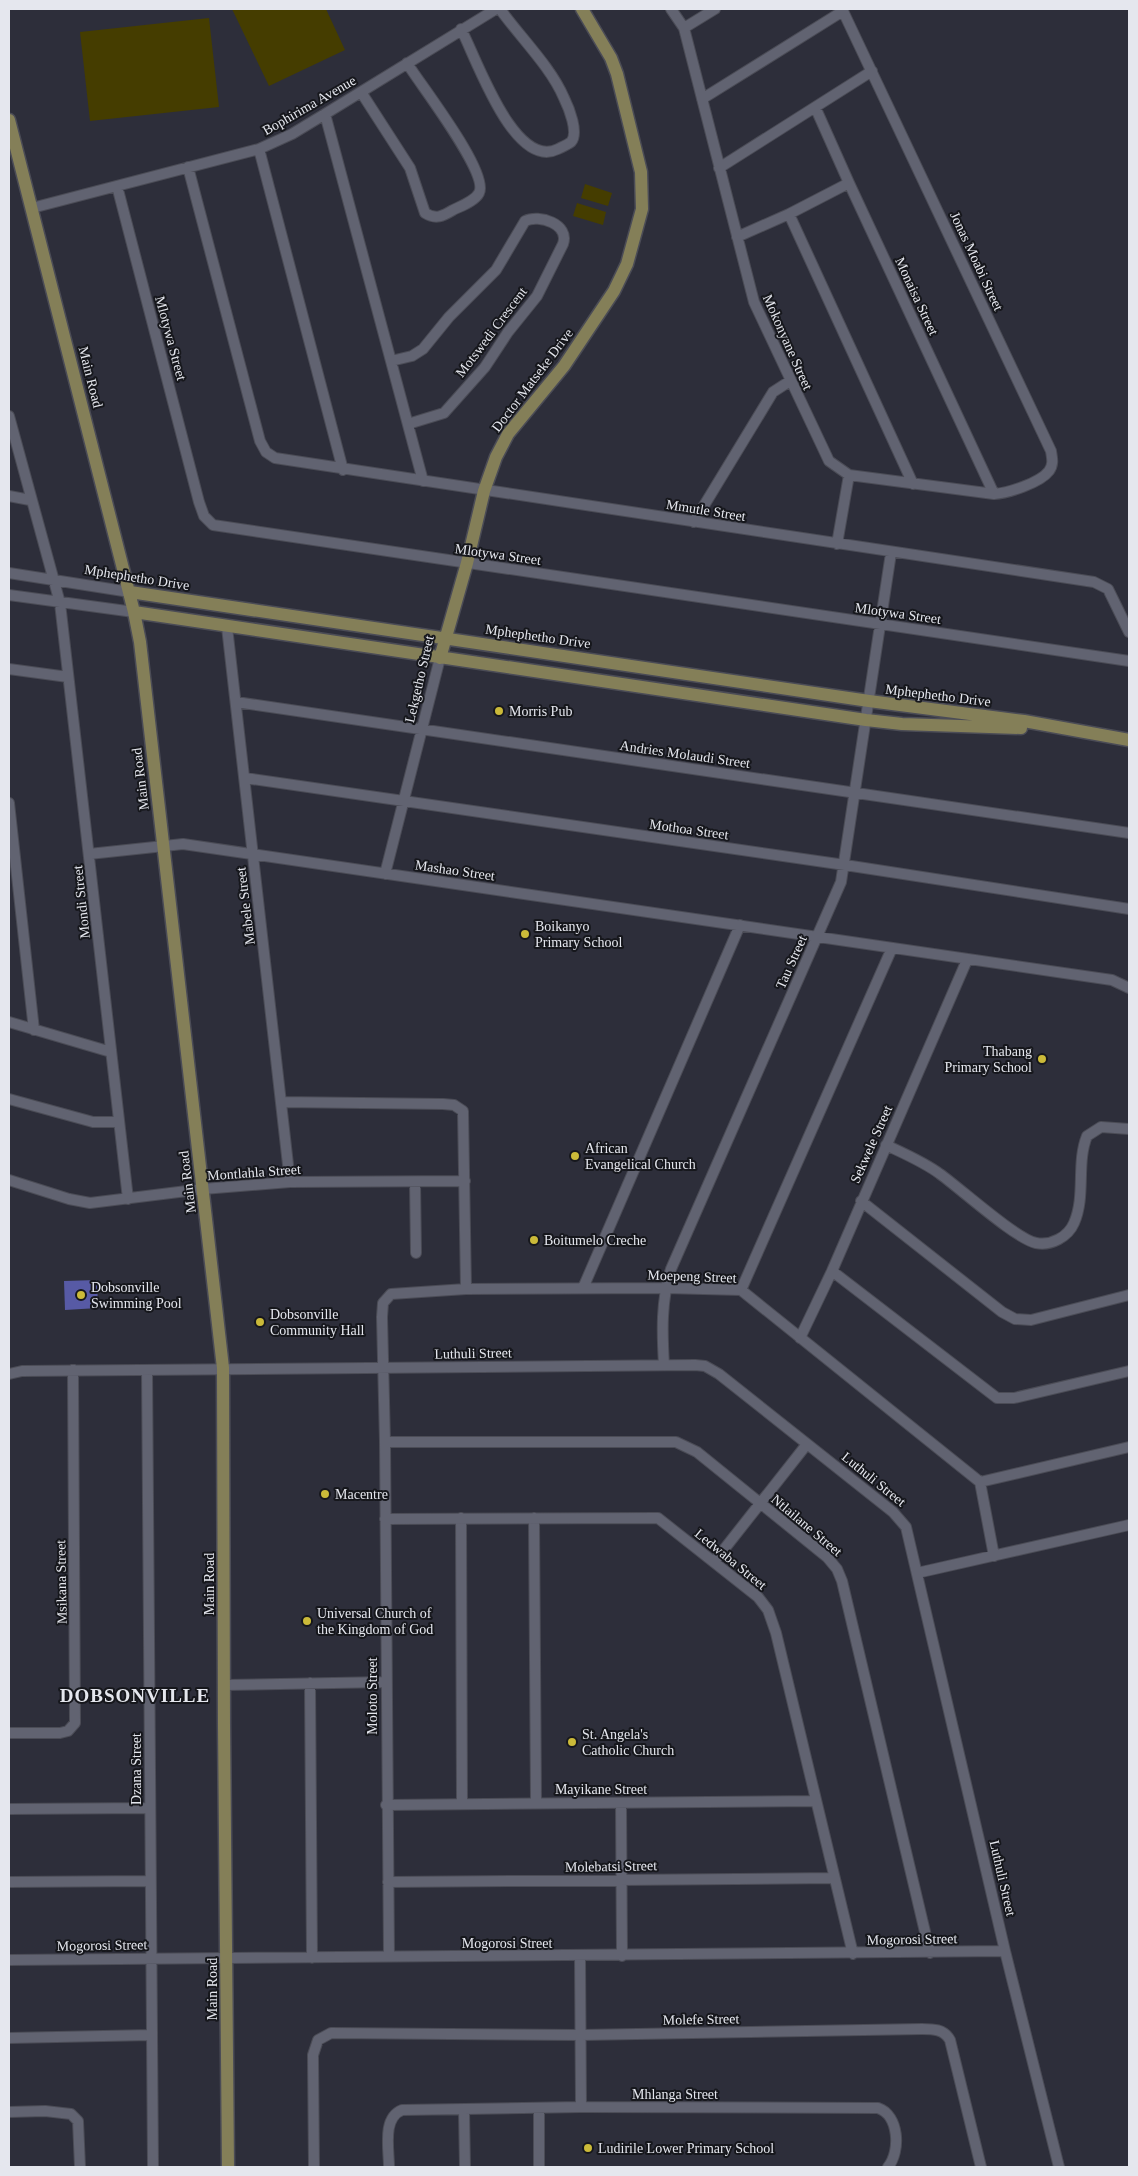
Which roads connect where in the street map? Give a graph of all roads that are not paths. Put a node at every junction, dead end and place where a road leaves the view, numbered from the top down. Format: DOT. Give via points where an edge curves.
graph roads {
  1 [pos="496,9"];
  2 [pos="500,9"];
  3 [pos="583,9"];
  4 [pos="671,9"];
  5 [pos="715,9"];
  6 [pos="842,10"];
  7 [pos="684,28"];
  8 [pos="461,29"];
  9 [pos="406,63"];
  10 [pos="872,71"];
  11 [pos="361,92"];
  12 [pos="702,100"];
  13 [pos="816,109"];
  14 [pos="326,114"];
  15 [pos="9,121"];
  16 [pos="259,149"];
  17 [pos="188,167"];
  18 [pos="720,168"];
  19 [pos="849,183"];
  20 [pos="117,186"];
  21 [pos="32,208"];
  22 [pos="789,214"];
  23 [pos="737,237"];
  24 [pos="391,361"];
  25 [pos="790,381"];
  26 [pos="9,416"];
  27 [pos="408,424"];
  28 [pos="12,437"];
  29 [pos="343,470"];
  30 [pos="848,475"];
  31 [pos="423,481"];
  32 [pos="913,484"];
  33 [pos="484,491"];
  34 [pos="994,494"];
  35 [pos="9,496"];
  36 [pos="30,500"];
  37 [pos="694,522"];
  38 [pos="837,544"];
  39 [pos="891,553"];
  40 [pos="467,563"];
  41 [pos="9,573"];
  42 [pos="52,579"];
  43 [pos="130,592"];
  44 [pos="9,595"];
  45 [pos="60,603"];
  46 [pos="134,612"];
  47 [pos="880,625"];
  48 [pos="228,626"];
  49 [pos="1129,632"];
  50 [pos="444,638"];
  51 [pos="440,658"];
  52 [pos="1129,661"];
  53 [pos="9,669"];
  54 [pos="68,677"];
  55 [pos="869,701"];
  56 [pos="236,702"];
  57 [pos="866,720"];
  58 [pos="1062,728"];
  59 [pos="423,729"];
  60 [pos="1129,740"];
  61 [pos="245,778"];
  62 [pos="856,793"];
  63 [pos="403,801"];
  64 [pos="9,803"];
  65 [pos="1129,833"];
  66 [pos="163,846"];
  67 [pos="89,854"];
  68 [pos="253,855"];
  69 [pos="845,865"];
  70 [pos="385,874"];
  71 [pos="1129,909"];
  72 [pos="740,926"];
  73 [pos="818,936"];
  74 [pos="892,948"];
  75 [pos="967,960"];
  76 [pos="1129,988"];
  77 [pos="9,1022"];
  78 [pos="34,1030"];
  79 [pos="111,1052"];
  80 [pos="9,1099"];
  81 [pos="281,1102"];
  82 [pos="120,1122"];
  83 [pos="1129,1129"];
  84 [pos="886,1145"];
  85 [pos="9,1180"];
  86 [pos="465,1181"];
  87 [pos="290,1182"];
  88 [pos="415,1182"];
  89 [pos="203,1189"];
  90 [pos="128,1199"];
  91 [pos="861,1201"];
  92 [pos="416,1253"];
  93 [pos="832,1271"];
  94 [pos="583,1288"];
  95 [pos="665,1288"];
  96 [pos="466,1289"];
  97 [pos="741,1290"];
  98 [pos="397,1292"];
  99 [pos="1129,1295"];
  100 [pos="800,1338"];
  101 [pos="664,1365"];
  102 [pos="224,1368"];
  103 [pos="383,1368"];
  104 [pos="73,1370"];
  105 [pos="147,1370"];
  106 [pos="1129,1371"];
  107 [pos="9,1374"];
  108 [pos="385,1442"];
  109 [pos="807,1444"];
  110 [pos="1129,1447"];
  111 [pos="980,1482"];
  112 [pos="760,1503"];
  113 [pos="461,1518"];
  114 [pos="534,1518"];
  115 [pos="385,1519"];
  116 [pos="1129,1525"];
  117 [pos="994,1556"];
  118 [pos="714,1562"];
  119 [pos="917,1573"];
  120 [pos="386,1682"];
  121 [pos="310,1683"];
  122 [pos="224,1684"];
  123 [pos="9,1733"];
  124 [pos="815,1801"];
  125 [pos="462,1803"];
  126 [pos="536,1803"];
  127 [pos="386,1804"];
  128 [pos="621,1804"];
  129 [pos="9,1808"];
  130 [pos="149,1808"];
  131 [pos="834,1878"];
  132 [pos="622,1880"];
  133 [pos="150,1881"];
  134 [pos="9,1882"];
  135 [pos="388,1882"];
  136 [pos="1005,1952"];
  137 [pos="930,1953"];
  138 [pos="853,1954"];
  139 [pos="580,1956"];
  140 [pos="622,1956"];
  141 [pos="389,1957"];
  142 [pos="152,1958"];
  143 [pos="312,1958"];
  144 [pos="227,1959"];
  145 [pos="9,1960"];
  146 [pos="151,2035"];
  147 [pos="580,2035"];
  148 [pos="9,2038"];
  149 [pos="581,2107"];
  150 [pos="539,2108"];
  151 [pos="464,2110"];
  152 [pos="9,2112"];
  153 [pos="80,2167"];
  154 [pos="153,2167"];
  155 [pos="228,2167"];
  156 [pos="314,2167"];
  157 [pos="389,2167"];
  158 [pos="465,2167"];
  159 [pos="539,2167"];
  160 [pos="888,2167"];
  161 [pos="981,2167"];
  162 [pos="1059,2167"];
  1 -- 8 [label="street, Bophirima Avenue"];
  2 -- 8 [label="street" via="564,98 574,133 566,146 542,153 521,138 494,100"];
  3 -- 33 [label="street, Doctor Matseke Drive" via="617,74 641,172 642,209 627,264 614,291 564,366 508,434"];
  4 -- 7 [label="street, Mokonyane Street"];
  5 -- 7 [label="street"];
  6 -- 10 [label="street, Jonas Moabi Street"];
  6 -- 12 [label="street"];
  7 -- 12 [label="street, Mokonyane Street"];
  8 -- 9 [label="street, Bophirima Avenue"];
  9 -- 11 [label="street, Bophirima Avenue"];
  9 -- 11 [label="street" via="468,155 480,185 479,193 472,200 441,217 425,213 410,168"];
  10 -- 13 [label="street"];
  10 -- 34 [label="street, Jonas Moabi Street" via="1051,451 1052,462 1046,474 1017,489"];
  11 -- 14 [label="street, Bophirima Avenue"];
  12 -- 18 [label="street, Mokonyane Street"];
  13 -- 18 [label="street"];
  13 -- 19 [label="street, Monaisa Street"];
  14 -- 16 [label="street, Bophirima Avenue"];
  14 -- 24 [label="street"];
  15 -- 21 [label="street, Main Road"];
  16 -- 17 [label="street, Bophirima Avenue"];
  16 -- 29 [label="street"];
  17 -- 20 [label="street, Bophirima Avenue"];
  17 -- 29 [label="street, Mmutle Street" via="260,441 266,452 275,458"];
  18 -- 23 [label="street, Mokonyane Street"];
  19 -- 22 [label="street"];
  19 -- 34 [label="street, Monaisa Street"];
  20 -- 21 [label="street, Bophirima Avenue"];
  20 -- 40 [label="street, Mlotywa Street" via="199,502 207,521 222,528"];
  21 -- 43 [label="street, Main Road"];
  22 -- 23 [label="street"];
  22 -- 32 [label="street"];
  23 -- 25 [label="street, Mokonyane Street" via="757,308"];
  24 -- 27 [label="street"];
  24 -- 27 [label="street, Motswedi Crescent" via="412,356 423,349 449,317 496,270 525,221 534,218 562,229 565,236 563,244 536,296 485,367 444,413"];
  25 -- 30 [label="street, Mokonyane Street" via="829,461"];
  25 -- 37 [label="street" via="773,392"];
  26 -- 28 [label="street, Mondi Street"];
  27 -- 31 [label="street"];
  28 -- 36 [label="street, Mondi Street"];
  29 -- 31 [label="street, Mmutle Street"];
  30 -- 32 [label="street, Mokonyane Street"];
  30 -- 38 [label="street"];
  31 -- 33 [label="street, Mmutle Street"];
  32 -- 34 [label="street, Mokonyane Street"];
  33 -- 37 [label="street, Mmutle Street"];
  33 -- 40 [label="street, Lekgetho Street"];
  35 -- 36 [label="street"];
  36 -- 42 [label="street, Mondi Street"];
  37 -- 38 [label="street, Mmutle Street"];
  38 -- 39 [label="street, Mmutle Street"];
  39 -- 47 [label="street, Tau Street"];
  39 -- 49 [label="street, Mmutle Street" via="1099,584 1110,592"];
  40 -- 47 [label="street, Mlotywa Street"];
  40 -- 50 [label="street, Lekgetho Street"];
  41 -- 42 [label="street, Mphephetho Drive"];
  42 -- 43 [label="street, Mphephetho Drive"];
  42 -- 45 [label="street, Mondi Street"];
  43 -- 46 [label="street, Main Road"];
  43 -- 50 [label="street, Mphephetho Drive"];
  44 -- 45 [label="street, Mphephetho Drive"];
  45 -- 46 [label="street, Mphephetho Drive"];
  45 -- 54 [label="street, Mondi Street"];
  46 -- 48 [label="street, Mphephetho Drive"];
  46 -- 66 [label="street, Main Road"];
  47 -- 52 [label="street, Mlotywa Street"];
  47 -- 55 [label="street, Tau Street"];
  48 -- 51 [label="street, Mphephetho Drive"];
  48 -- 56 [label="street, Mabele Street"];
  50 -- 51 [label="street, Lekgetho Street"];
  50 -- 55 [label="street, Mphephetho Drive"];
  51 -- 57 [label="street, Mphephetho Drive"];
  51 -- 59 [label="street, Lekgetho Street"];
  53 -- 54 [label="street"];
  54 -- 67 [label="street, Mondi Street"];
  55 -- 57 [label="street, Tau Street"];
  55 -- 58 [label="street, Mphephetho Drive"];
  56 -- 59 [label="street, Andries Molaudi Street"];
  56 -- 61 [label="street, Mabele Street"];
  57 -- 58 [label="street, Mphephetho Drive" via="937,726"];
  57 -- 62 [label="street, Tau Street"];
  58 -- 60 [label="street, Mphephetho Drive"];
  59 -- 62 [label="street, Andries Molaudi Street"];
  59 -- 63 [label="street, Lekgetho Street"];
  61 -- 63 [label="street, Mothoa Street"];
  61 -- 68 [label="street, Mabele Street"];
  62 -- 65 [label="street, Andries Molaudi Street"];
  62 -- 69 [label="street, Tau Street"];
  63 -- 69 [label="street, Mothoa Street"];
  63 -- 70 [label="street, Lekgetho Street"];
  64 -- 78 [label="street"];
  66 -- 67 [label="street, Mashao Street"];
  66 -- 68 [label="street, Mashao Street" via="183,844"];
  66 -- 89 [label="street, Main Road"];
  67 -- 79 [label="street, Mondi Street"];
  68 -- 70 [label="street, Mashao Street"];
  68 -- 81 [label="street, Mabele Street"];
  69 -- 71 [label="street, Mothoa Street"];
  69 -- 73 [label="street, Tau Street" via="838,891"];
  70 -- 72 [label="street, Mashao Street"];
  72 -- 73 [label="street, Mashao Street"];
  72 -- 94 [label="street"];
  73 -- 74 [label="street, Mashao Street"];
  73 -- 95 [label="street, Tau Street"];
  74 -- 75 [label="street, Mashao Street"];
  74 -- 97 [label="street"];
  75 -- 76 [label="street, Mashao Street" via="1112,980"];
  75 -- 84 [label="street, Sekwele Street"];
  77 -- 78 [label="street"];
  78 -- 79 [label="street"];
  79 -- 82 [label="street, Mondi Street"];
  80 -- 82 [label="street" via="93,1122"];
  81 -- 86 [label="street" via="454,1105 463,1111 464,1116"];
  81 -- 87 [label="street, Mabele Street"];
  82 -- 90 [label="street, Mondi Street"];
  83 -- 84 [label="street" via="1101,1127 1087,1136 1076,1219 1061,1238 1045,1244 1025,1239 940,1173"];
  84 -- 91 [label="street, Sekwele Street"];
  85 -- 90 [label="street, Montlahla Street" via="79,1201"];
  86 -- 88 [label="street, Montlahla Street"];
  86 -- 96 [label="street"];
  87 -- 88 [label="street, Montlahla Street"];
  87 -- 89 [label="street, Montlahla Street"];
  88 -- 92 [label="street"];
  89 -- 90 [label="street, Montlahla Street"];
  89 -- 102 [label="street, Main Road"];
  91 -- 93 [label="street, Sekwele Street"];
  91 -- 99 [label="street" via="1015,1319 1031,1320"];
  93 -- 100 [label="street, Sekwele Street"];
  93 -- 106 [label="street" via="997,1398 1014,1398"];
  94 -- 95 [label="street, Moepeng Street"];
  94 -- 96 [label="street, Moepeng Street"];
  95 -- 97 [label="street, Moepeng Street"];
  95 -- 101 [label="street, Tau Street"];
  96 -- 98 [label="street, Moepeng Street"];
  97 -- 100 [label="street, Moepeng Street"];
  98 -- 103 [label="street, Moloto Street" via="383,1303"];
  100 -- 111 [label="street, Moepeng Street"];
  101 -- 103 [label="street, Luthuli Street"];
  101 -- 109 [label="street, Luthuli Street" via="696,1365 712,1369"];
  102 -- 103 [label="street, Luthuli Street"];
  102 -- 105 [label="street, Luthuli Street"];
  102 -- 122 [label="street, Main Road"];
  103 -- 108 [label="street, Moloto Street"];
  104 -- 105 [label="street, Luthuli Street"];
  104 -- 107 [label="street, Luthuli Street"];
  104 -- 123 [label="street, Msikana Street" via="75,1722 68,1731 60,1733"];
  105 -- 130 [label="street, Dzana Street"];
  108 -- 112 [label="street, Ntlailane Street" via="676,1442 697,1452"];
  108 -- 115 [label="street, Moloto Street"];
  109 -- 112 [label="street"];
  109 -- 119 [label="street, Luthuli Street" via="902,1520"];
  110 -- 111 [label="street"];
  111 -- 117 [label="street"];
  112 -- 118 [label="street"];
  112 -- 137 [label="street, Ntlailane Street" via="827,1556 842,1581"];
  113 -- 114 [label="street, Ledwaba Street"];
  113 -- 115 [label="street, Ledwaba Street"];
  113 -- 125 [label="street"];
  114 -- 118 [label="street, Ledwaba Street" via="658,1518"];
  114 -- 126 [label="street"];
  115 -- 120 [label="street, Moloto Street"];
  116 -- 117 [label="street"];
  117 -- 119 [label="street"];
  118 -- 124 [label="street, Ledwaba Street" via="758,1597 771,1616"];
  119 -- 136 [label="street, Luthuli Street"];
  120 -- 121 [label="street"];
  120 -- 127 [label="street, Moloto Street"];
  121 -- 122 [label="street"];
  121 -- 143 [label="street"];
  122 -- 144 [label="street, Main Road"];
  124 -- 128 [label="street, Mayikane Street"];
  124 -- 131 [label="street, Ledwaba Street"];
  125 -- 126 [label="street, Mayikane Street"];
  125 -- 127 [label="street, Mayikane Street"];
  126 -- 128 [label="street, Mayikane Street"];
  127 -- 135 [label="street, Moloto Street"];
  128 -- 132 [label="street"];
  129 -- 130 [label="street"];
  130 -- 133 [label="street, Dzana Street"];
  131 -- 132 [label="street, Molebatsi Street"];
  131 -- 138 [label="street, Ledwaba Street"];
  132 -- 135 [label="street, Molebatsi Street"];
  132 -- 140 [label="street"];
  133 -- 134 [label="street"];
  133 -- 142 [label="street, Dzana Street"];
  135 -- 141 [label="street, Moloto Street"];
  136 -- 137 [label="street, Mogorosi Street"];
  136 -- 162 [label="street, Luthuli Street"];
  137 -- 138 [label="street, Mogorosi Street"];
  138 -- 140 [label="street, Mogorosi Street"];
  139 -- 140 [label="street, Mogorosi Street"];
  139 -- 141 [label="street, Mogorosi Street"];
  139 -- 147 [label="street"];
  141 -- 143 [label="street, Mogorosi Street"];
  142 -- 144 [label="street, Mogorosi Street"];
  142 -- 145 [label="street, Mogorosi Street"];
  142 -- 146 [label="street, Dzana Street"];
  143 -- 144 [label="street, Mogorosi Street"];
  144 -- 155 [label="street, Main Road"];
  146 -- 148 [label="street"];
  146 -- 154 [label="street, Dzana Street"];
  147 -- 149 [label="street"];
  147 -- 156 [label="street, Molefe Street" via="331,2033 318,2040 313,2055"];
  147 -- 161 [label="street, Molefe Street" via="922,2028 941,2031 953,2047"];
  149 -- 150 [label="street, Mhlanga Street"];
  149 -- 160 [label="street, Mhlanga Street" via="878,2108 886,2111 892,2122 896,2151"];
  150 -- 151 [label="street, Mhlanga Street"];
  150 -- 159 [label="street"];
  151 -- 157 [label="street, Mhlanga Street" via="402,2110 395,2113 390,2123"];
  151 -- 158 [label="street"];
  152 -- 153 [label="street" via="71,2114 78,2121"];
}
